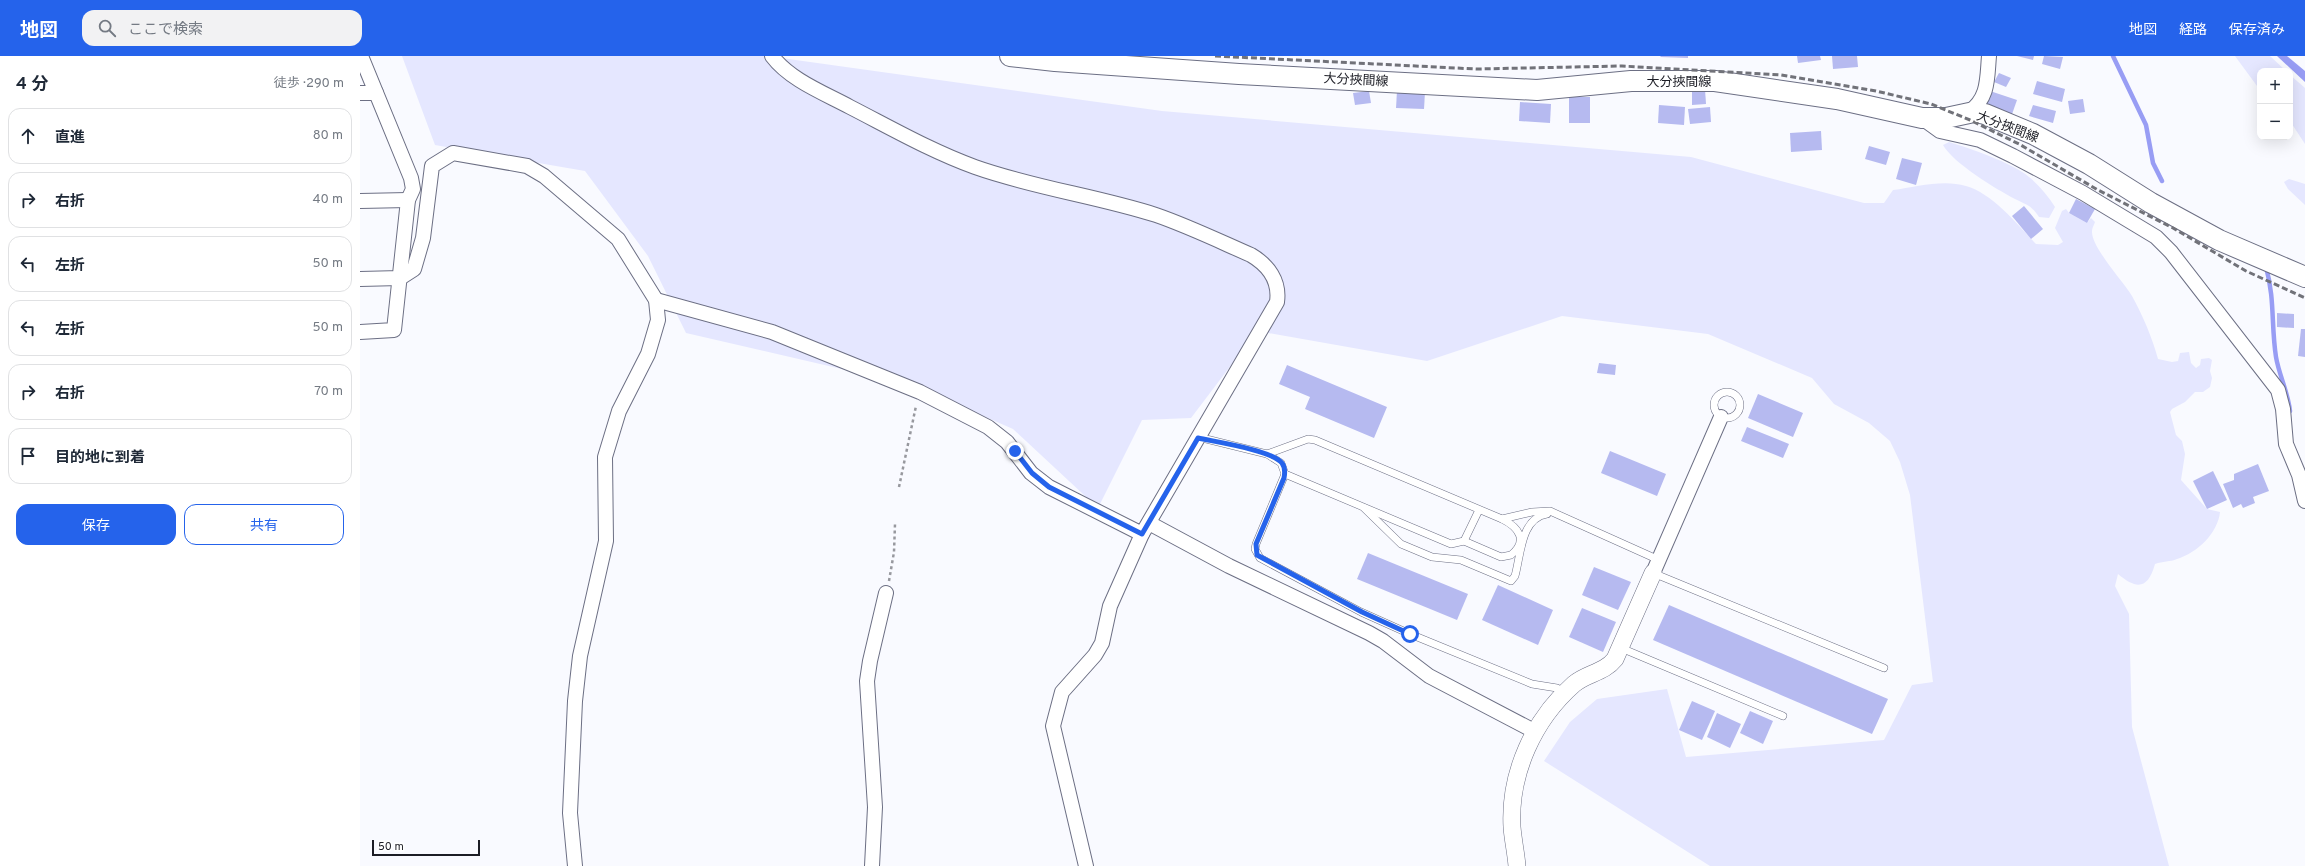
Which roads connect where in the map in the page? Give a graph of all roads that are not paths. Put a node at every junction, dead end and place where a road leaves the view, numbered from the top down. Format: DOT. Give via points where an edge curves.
graph roads {
  1 [pos="361,56"];
  2 [pos="772,56"];
  3 [pos="1010,56"];
  4 [pos="1989,56"];
  5 [pos="360,93"];
  6 [pos="376,93"];
  7 [pos="1969,112"];
  8 [pos="1922,118"];
  9 [pos="408,200"];
  10 [pos="360,201"];
  11 [pos="2305,277"];
  12 [pos="400,278"];
  13 [pos="360,279"];
  14 [pos="656,300"];
  15 [pos="360,332"];
  16 [pos="1721,417"];
  17 [pos="1198,438"];
  18 [pos="1267,454"];
  19 [pos="1285,474"];
  20 [pos="2305,501"];
  21 [pos="1364,508"];
  22 [pos="1479,510"];
  23 [pos="1554,513"];
  24 [pos="1502,519"];
  25 [pos="1145,529"];
  26 [pos="1464,541"];
  27 [pos="1656,567"];
  28 [pos="886,593"];
  29 [pos="1621,648"];
  30 [pos="1884,668"];
  31 [pos="1565,694"];
  32 [pos="1783,716"];
  33 [pos="1534,731"];
  34 [pos="575,866"];
  35 [pos="872,866"];
  36 [pos="1086,866"];
  37 [pos="1517,866"];
  1 -- 6 [label="street"];
  2 -- 17 [label="street" via="778,64 820,91 948,156 1003,176 1157,216 1260,260 1278,288 1276,302"];
  3 -- 8 [label="main road, 大分挾間線" via="1239,74 1537,90 1631,81 1715,81 1837,99"];
  4 -- 7 [label="street" via="1984,96"];
  5 -- 6 [label="street"];
  6 -- 9 [label="street" via="411,178 413,189"];
  7 -- 8 [label="main road, 大分挾間線" via="1946,118"];
  7 -- 11 [label="main road, 大分挾間線" via="1985,114 2033,134 2219,240"];
  8 -- 20 [label="street" via="1940,131 1980,140 2012,156 2126,218 2164,244 2278,390 2284,409 2286,444 2299,475"];
  9 -- 10 [label="street"];
  9 -- 12 [label="street"];
  12 -- 13 [label="street"];
  12 -- 14 [label="street" via="414,269 423,238 432,166 453,153 527,166 544,176 618,239"];
  12 -- 15 [label="street" via="394,330"];
  14 -- 25 [label="street" via="772,332 920,392 988,427 1007,442 1032,473 1049,487"];
  14 -- 34 [label="street" via="658,320 648,354 619,411 605,457 606,541 580,656 575,700 570,813"];
  16 -- 27 [label="street"];
  17 -- 18 [label="lane"];
  17 -- 25 [label="street"];
  18 -- 19 [label="lane" via="1281,463"];
  18 -- 22 [label="lane" via="1308,439 1315,440"];
  19 -- 21 [label="lane"];
  19 -- 31 [label="lane" via="1256,544 1255,550 1260,558 1355,609 1403,631 1532,684 1557,688"];
  21 -- 23 [label="lane" via="1401,544 1432,557 1461,560 1511,581 1516,576 1529,524 1537,517"];
  21 -- 26 [label="lane" via="1451,544"];
  22 -- 24 [label="lane"];
  22 -- 26 [label="lane"];
  23 -- 24 [label="lane" via="1543,510"];
  23 -- 27 [label="lane"];
  24 -- 26 [label="lane" via="1514,525 1520,535 1518,547 1511,555 1501,557"];
  25 -- 33 [label="street" via="1369,633 1429,676"];
  25 -- 36 [label="street" via="1110,606 1102,643 1095,655 1062,692 1053,726"];
  27 -- 29 [label="street"];
  27 -- 30 [label="lane"];
  28 -- 35 [label="street" via="867,681 875,807"];
  29 -- 31 [label="street" via="1610,665 1577,682"];
  29 -- 32 [label="lane"];
  31 -- 33 [label="street"];
  33 -- 37 [label="street" via="1515,785 1512,807"];
}
